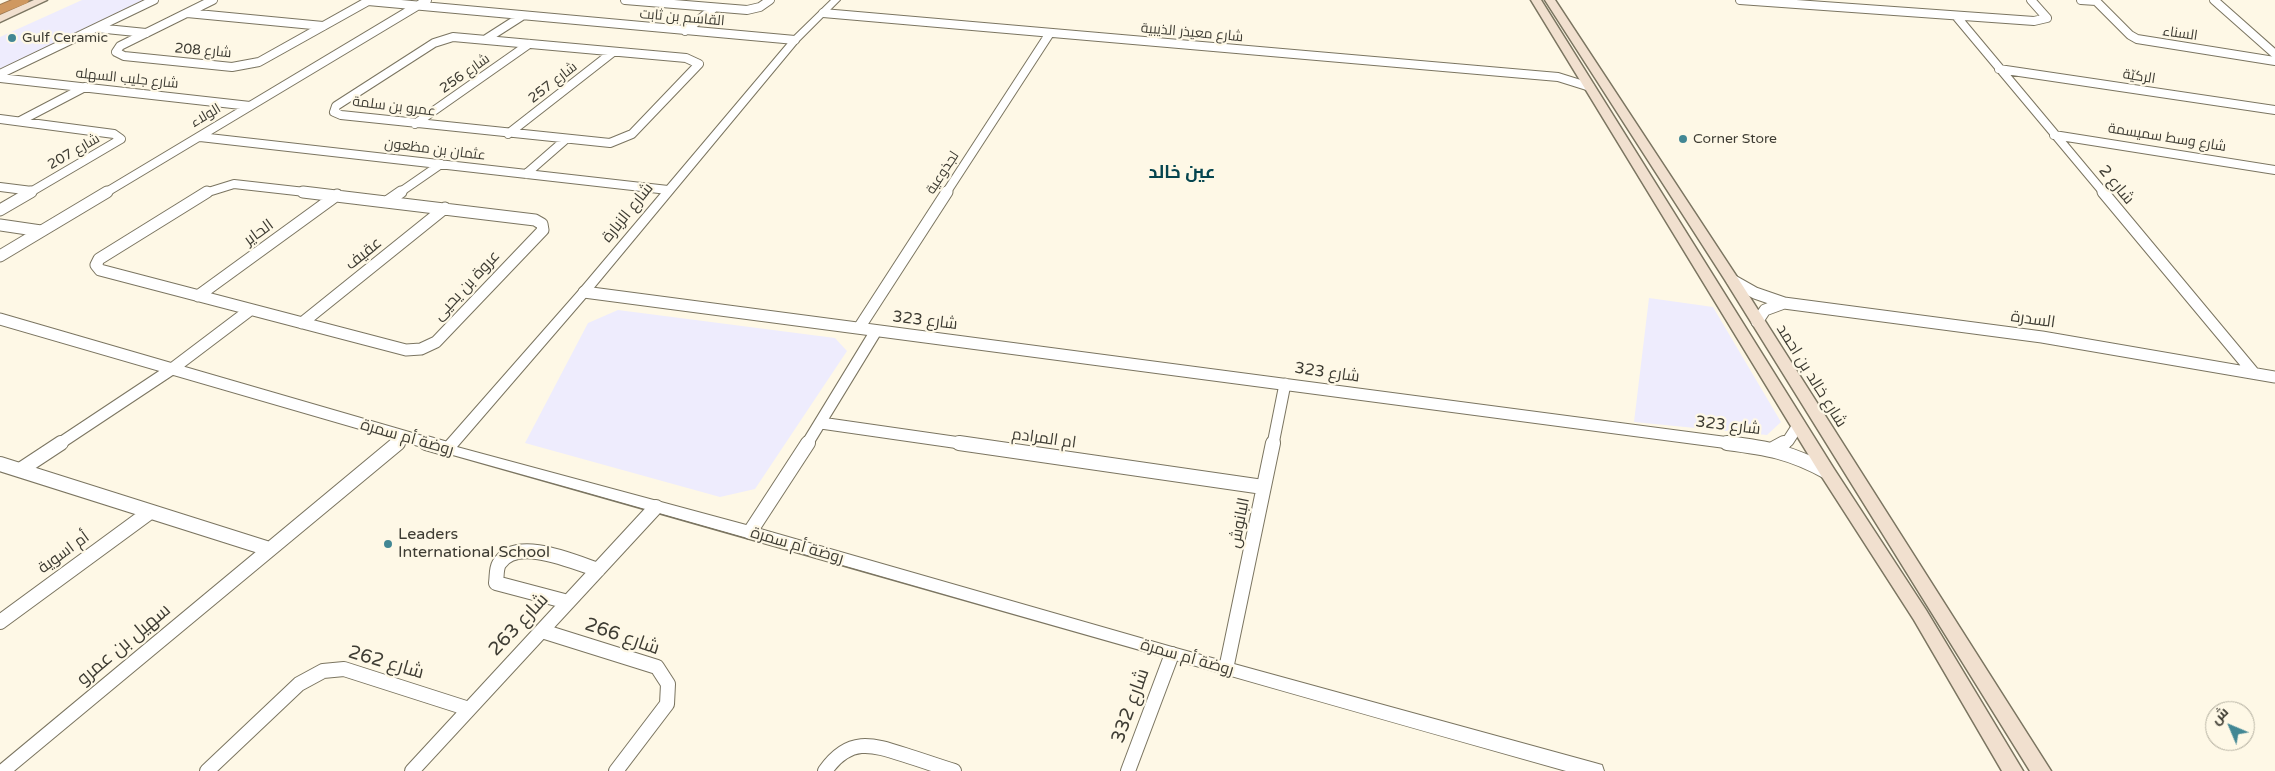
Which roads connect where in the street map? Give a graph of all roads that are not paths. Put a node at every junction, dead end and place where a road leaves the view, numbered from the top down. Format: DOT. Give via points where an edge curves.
graph roads {
  1 [pos="23,0"];
  2 [pos="42,0"];
  3 [pos="154,0"];
  4 [pos="212,0"];
  5 [pos="427,0"];
  6 [pos="625,0"];
  7 [pos="770,0"];
  8 [pos="836,0"];
  9 [pos="1536,0"];
  10 [pos="1550,0"];
  11 [pos="1740,0"];
  12 [pos="2031,0"];
  13 [pos="2081,0"];
  14 [pos="2214,0"];
  15 [pos="369,1"];
  16 [pos="2095,1"];
  17 [pos="676,2"];
  18 [pos="418,6"];
  19 [pos="714,8"];
  20 [pos="0,10"];
  21 [pos="187,13"];
  22 [pos="823,13"];
  23 [pos="522,16"];
  24 [pos="1956,16"];
  25 [pos="0,19"];
  26 [pos="323,26"];
  27 [pos="96,28"];
  28 [pos="685,31"];
  29 [pos="146,32"];
  30 [pos="1050,33"];
  31 [pos="486,39"];
  32 [pos="795,40"];
  33 [pos="529,44"];
  34 [pos="613,52"];
  35 [pos="2275,54"];
  36 [pos="2275,61"];
  37 [pos="1999,69"];
  38 [pos="1580,70"];
  39 [pos="0,74"];
  40 [pos="1558,77"];
  41 [pos="0,78"];
  42 [pos="85,87"];
  43 [pos="1590,87"];
  44 [pos="250,106"];
  45 [pos="2275,110"];
  46 [pos="0,119"];
  47 [pos="20,121"];
  48 [pos="415,124"];
  49 [pos="508,134"];
  50 [pos="2054,134"];
  51 [pos="200,137"];
  52 [pos="565,140"];
  53 [pos="441,164"];
  54 [pos="2275,170"];
  55 [pos="526,174"];
  56 [pos="0,187"];
  57 [pos="668,190"];
  58 [pos="32,191"];
  59 [pos="337,195"];
  60 [pos="388,201"];
  61 [pos="445,208"];
  62 [pos="0,210"];
  63 [pos="0,225"];
  64 [pos="41,231"];
  65 [pos="0,256"];
  66 [pos="1732,280"];
  67 [pos="584,292"];
  68 [pos="198,296"];
  69 [pos="1784,303"];
  70 [pos="250,310"];
  71 [pos="0,319"];
  72 [pos="1757,322"];
  73 [pos="302,323"];
  74 [pos="859,328"];
  75 [pos="876,331"];
  76 [pos="172,369"];
  77 [pos="2252,372"];
  78 [pos="2275,377"];
  79 [pos="1285,384"];
  80 [pos="820,423"];
  81 [pos="1799,424"];
  82 [pos="405,437"];
  83 [pos="1772,448"];
  84 [pos="447,449"];
  85 [pos="0,464"];
  86 [pos="20,470"];
  87 [pos="1828,472"];
  88 [pos="1264,488"];
  89 [pos="656,507"];
  90 [pos="150,512"];
  91 [pos="750,532"];
  92 [pos="269,549"];
  93 [pos="598,570"];
  94 [pos="568,602"];
  95 [pos="0,622"];
  96 [pos="542,631"];
  97 [pos="1172,654"];
  98 [pos="1226,670"];
  99 [pos="469,709"];
  100 [pos="3,771"];
  101 [pos="207,771"];
  102 [pos="412,771"];
  103 [pos="616,771"];
  104 [pos="825,771"];
  105 [pos="954,771"];
  106 [pos="1128,771"];
  107 [pos="1595,771"];
  108 [pos="2013,771"];
  109 [pos="2041,771"];
  1 -- 20 [label="highway"];
  2 -- 25 [label="main road"];
  3 -- 27 [label="street"];
  4 -- 21 [label="street, شارع 208"];
  5 -- 18 [label="street, الولاء"];
  6 -- 17 [label="street"];
  7 -- 19 [label="street" via="747,10"];
  8 -- 22 [label="street, شارع الزبارة"];
  9 -- 38 [label="main road"];
  10 -- 66 [label="main road, شارع خالد بن احمد"];
  11 -- 24 [label="street"];
  12 -- 24 [label="street" via="2047,18"];
  13 -- 16 [label="street, السناء"];
  14 -- 35 [label="street"];
  15 -- 18 [label="street, شارع 208"];
  15 -- 26 [label="street, شارع 208"];
  16 -- 36 [label="street, السناء" via="2137,39"];
  17 -- 19 [label="street"];
  18 -- 23 [label="street, القاسم بن ثابت"];
  18 -- 44 [label="street, الولاء"];
  19 -- 28 [label="street"];
  21 -- 26 [label="street"];
  21 -- 29 [label="street, شارع 208"];
  22 -- 30 [label="street, شارع معيذر الذيبية"];
  22 -- 32 [label="street, شارع الزبارة"];
  23 -- 28 [label="street, القاسم بن ثابت"];
  23 -- 31 [label="street"];
  24 -- 37 [label="street, شارع 2"];
  26 -- 29 [label="street, شارع 208" via="259,62 232,68 124,56 116,52 120,46"];
  27 -- 29 [label="street, شارع 208"];
  27 -- 39 [label="street"];
  28 -- 32 [label="street, القاسم بن ثابت"];
  30 -- 40 [label="street, شارع معيذر الذيبية"];
  30 -- 74 [label="street, لجذوعية"];
  31 -- 33 [label="street, عمرو بن سلمة"];
  31 -- 48 [label="street, عمرو بن سلمة" via="453,37 434,43 334,110 341,115"];
  32 -- 57 [label="street, شارع الزبارة"];
  33 -- 34 [label="street, عمرو بن سلمة"];
  33 -- 48 [label="street, شارع 256"];
  34 -- 49 [label="street, شارع 257"];
  34 -- 52 [label="street, عمرو بن سلمة" via="686,58 698,64 625,139 610,143"];
  37 -- 45 [label="street, الركيّة"];
  37 -- 50 [label="street, شارع 2"];
  38 -- 40 [label="street, شارع معيذر الذيبية"];
  38 -- 43 [label="main road"];
  40 -- 43 [label="street, شارع معيذر الذيبية"];
  41 -- 42 [label="street, شارع جليب السهله"];
  42 -- 44 [label="street, شارع جليب السهله"];
  42 -- 47 [label="street"];
  43 -- 81 [label="main road"];
  44 -- 51 [label="street, الولاء"];
  46 -- 47 [label="street, شارع 207"];
  47 -- 58 [label="street, شارع 207" via="114,134 121,139"];
  48 -- 49 [label="street, عمرو بن سلمة"];
  49 -- 52 [label="street, عمرو بن سلمة"];
  50 -- 54 [label="street, شارع وسط سميسمة"];
  50 -- 77 [label="street, شارع 2"];
  51 -- 53 [label="street, عثمان بن مظعون"];
  51 -- 64 [label="street, الولاء"];
  52 -- 55 [label="street"];
  53 -- 55 [label="street, عثمان بن مظعون"];
  53 -- 60 [label="street"];
  55 -- 57 [label="street, عثمان بن مظعون"];
  56 -- 58 [label="street"];
  57 -- 67 [label="street, شارع الزبارة"];
  58 -- 62 [label="street, شارع 207"];
  59 -- 60 [label="street, عروة بن يحيى"];
  59 -- 68 [label="street, الحاير"];
  59 -- 68 [label="street, عروة بن يحيى" via="222,185 100,259 96,265 100,270"];
  60 -- 61 [label="street, عروة بن يحيى"];
  61 -- 73 [label="street, عقيف"];
  61 -- 73 [label="street, عروة بن يحيى" via="535,220 542,224 543,230 436,342 421,349 406,350"];
  63 -- 64 [label="street"];
  64 -- 65 [label="street, الولاء"];
  66 -- 69 [label="street, السدرة" via="1755,293"];
  66 -- 72 [label="main road, شارع خالد بن احمد"];
  67 -- 74 [label="street, شارع 323"];
  67 -- 84 [label="street, شارع الزبارة"];
  68 -- 70 [label="street, عروة بن يحيى"];
  69 -- 72 [label="street" via="1765,310"];
  69 -- 77 [label="street, السدرة" via="2042,337"];
  70 -- 73 [label="street, عروة بن يحيى"];
  70 -- 76 [label="street"];
  71 -- 76 [label="street, روضة أم سمرة"];
  72 -- 109 [label="main road, شارع خالد بن احمد"];
  74 -- 75 [label="street, شارع 323"];
  75 -- 79 [label="street, شارع 323"];
  75 -- 80 [label="street, شارع 323"];
  76 -- 82 [label="street, روضة أم سمرة"];
  76 -- 86 [label="street"];
  77 -- 78 [label="street, السدرة"];
  79 -- 83 [label="street, شارع 323"];
  79 -- 88 [label="street, البانوش"];
  80 -- 88 [label="street, ام المرادم"];
  80 -- 91 [label="street, شارع 323"];
  81 -- 83 [label="street, شارع 323" via="1788,441"];
  81 -- 87 [label="main road"];
  82 -- 84 [label="street, روضة أم سمرة"];
  82 -- 92 [label="street, سهيل بن عمرو"];
  83 -- 87 [label="street, شارع 323" via="1802,458"];
  84 -- 89 [label="street, روضة أم سمرة"];
  85 -- 86 [label="street"];
  86 -- 90 [label="street"];
  87 -- 108 [label="main road" via="1920,615"];
  88 -- 98 [label="street, البانوش"];
  89 -- 91 [label="street, روضة أم سمرة"];
  89 -- 93 [label="street, شارع 263"];
  90 -- 92 [label="street"];
  90 -- 95 [label="street, أم اسوية"];
  91 -- 97 [label="street, روضة أم سمرة"];
  92 -- 100 [label="street, سهيل بن عمرو"];
  93 -- 94 [label="street, شارع 263"];
  93 -- 94 [label="street" via="525,550 513,551 497,563 496,584"];
  94 -- 96 [label="street, شارع 263"];
  96 -- 99 [label="street, شارع 263"];
  96 -- 103 [label="street, شارع 266" via="657,667 665,674 670,693 667,704"];
  97 -- 98 [label="street, روضة أم سمرة"];
  97 -- 106 [label="street, شارع 332"];
  98 -- 107 [label="street, روضة أم سمرة"];
  99 -- 101 [label="street, شارع 262" via="344,669 323,671 299,684"];
  99 -- 102 [label="street, شارع 263"];
  104 -- 105 [label="street" via="838,755 864,745"];
}
